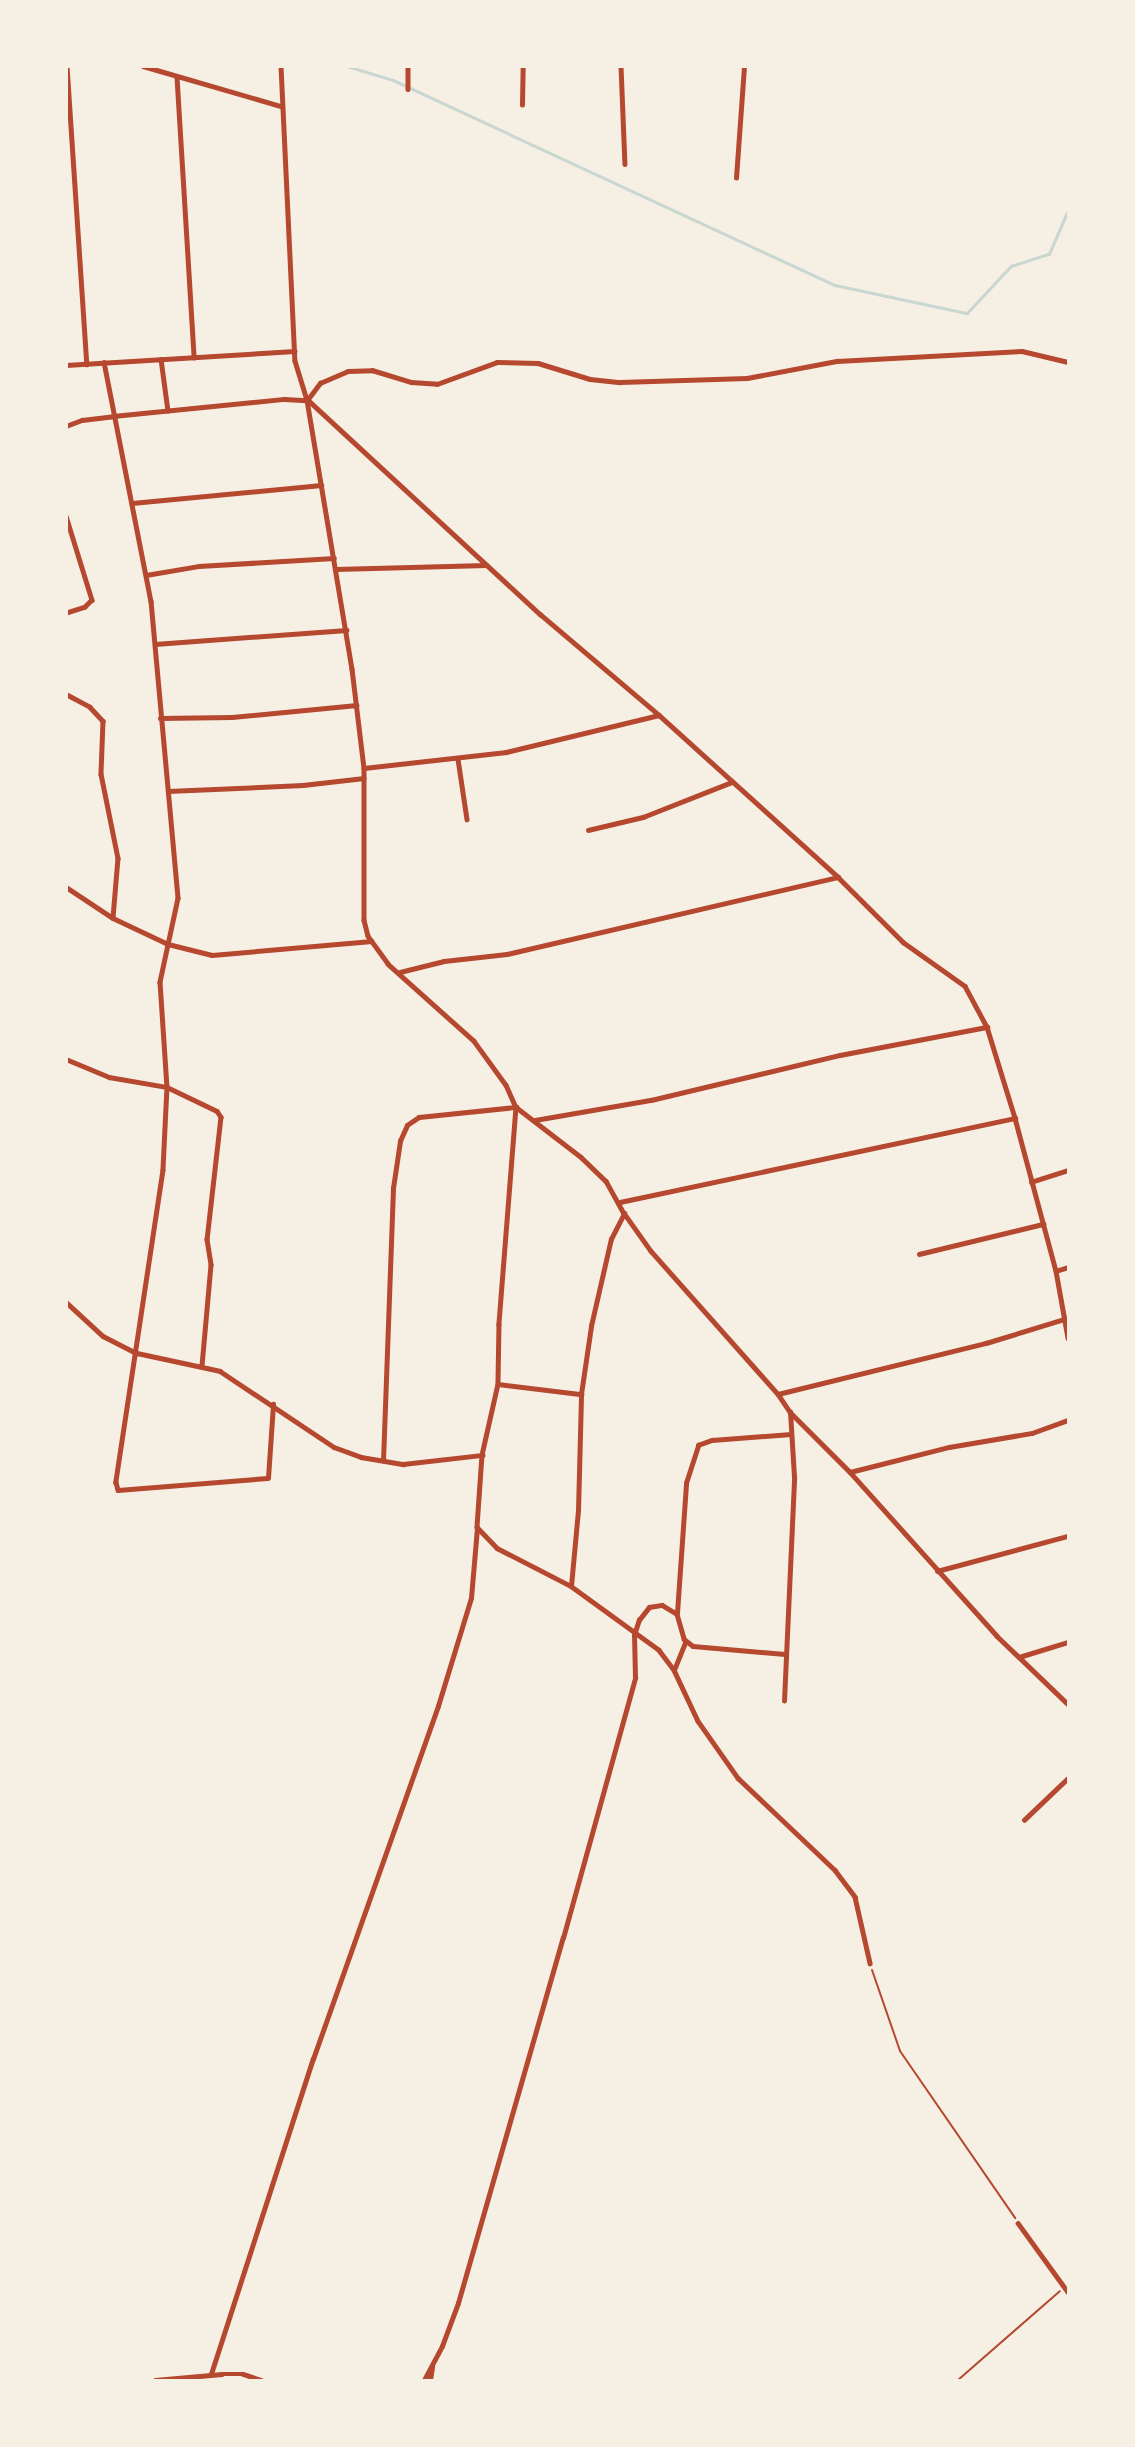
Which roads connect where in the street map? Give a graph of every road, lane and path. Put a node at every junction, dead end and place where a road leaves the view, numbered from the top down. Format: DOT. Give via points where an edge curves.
graph roads {
  1 [pos="66,66"];
  2 [pos="143,66"];
  3 [pos="281,66"];
  4 [pos="408,66"];
  5 [pos="523,66"];
  6 [pos="621,66"];
  7 [pos="744,66"];
  8 [pos="177,77"];
  9 [pos="408,89"];
  10 [pos="522,105"];
  11 [pos="281,107"];
  12 [pos="625,164"];
  13 [pos="736,178"];
  14 [pos="295,351"];
  15 [pos="194,357"];
  16 [pos="162,359"];
  17 [pos="104,362"];
  18 [pos="1069,362"];
  19 [pos="87,363"];
  20 [pos="66,365"];
  21 [pos="307,400"];
  22 [pos="168,411"];
  23 [pos="113,416"];
  24 [pos="66,426"];
  25 [pos="321,485"];
  26 [pos="132,503"];
  27 [pos="66,516"];
  28 [pos="334,558"];
  29 [pos="486,565"];
  30 [pos="336,569"];
  31 [pos="146,575"];
  32 [pos="66,613"];
  33 [pos="346,630"];
  34 [pos="155,644"];
  35 [pos="66,694"];
  36 [pos="356,705"];
  37 [pos="659,715"];
  38 [pos="160,718"];
  39 [pos="458,760"];
  40 [pos="364,768"];
  41 [pos="364,778"];
  42 [pos="732,782"];
  43 [pos="168,791"];
  44 [pos="467,819"];
  45 [pos="588,830"];
  46 [pos="838,877"];
  47 [pos="66,887"];
  48 [pos="113,918"];
  49 [pos="371,941"];
  50 [pos="168,944"];
  51 [pos="400,972"];
  52 [pos="987,1027"];
  53 [pos="66,1059"];
  54 [pos="167,1087"];
  55 [pos="516,1107"];
  56 [pos="1015,1118"];
  57 [pos="535,1120"];
  58 [pos="1069,1170"];
  59 [pos="1031,1182"];
  60 [pos="620,1202"];
  61 [pos="624,1213"];
  62 [pos="1043,1224"];
  63 [pos="919,1254"];
  64 [pos="1069,1267"];
  65 [pos="1056,1271"];
  66 [pos="66,1302"];
  67 [pos="1066,1319"];
  68 [pos="1069,1338"];
  69 [pos="137,1353"];
  70 [pos="202,1364"];
  71 [pos="498,1384"];
  72 [pos="581,1394"];
  73 [pos="778,1394"];
  74 [pos="274,1404"];
  75 [pos="790,1412"];
  76 [pos="1069,1420"];
  77 [pos="791,1434"];
  78 [pos="482,1455"];
  79 [pos="383,1461"];
  80 [pos="850,1472"];
  81 [pos="477,1527"];
  82 [pos="1069,1536"];
  83 [pos="937,1571"];
  84 [pos="571,1586"];
  85 [pos="677,1614"];
  86 [pos="634,1635"];
  87 [pos="686,1641"];
  88 [pos="1069,1642"];
  89 [pos="785,1654"];
  90 [pos="1018,1657"];
  91 [pos="674,1670"];
  92 [pos="785,1701"];
  93 [pos="1069,1704"];
  94 [pos="1069,1778"];
  95 [pos="1024,1820"];
  96 [pos="870,1963"];
  97 [pos="1018,2223"];
  98 [pos="1067,2289"];
  99 [pos="433,2364"];
  100 [pos="211,2374"];
  101 [pos="155,2381"];
  102 [pos="261,2381"];
  103 [pos="424,2381"];
  104 [pos="430,2381"];
  105 [pos="958,2381"];
  1 -- 19 [label="street"];
  2 -- 8 [label="street"];
  3 -- 11 [label="street"];
  4 -- 9 [label="street"];
  5 -- 10 [label="street"];
  6 -- 12 [label="street"];
  7 -- 13 [label="street"];
  8 -- 11 [label="street"];
  8 -- 15 [label="street"];
  11 -- 14 [label="street"];
  14 -- 15 [label="street"];
  14 -- 21 [label="street"];
  15 -- 16 [label="street"];
  16 -- 17 [label="street"];
  16 -- 22 [label="street"];
  17 -- 19 [label="street"];
  17 -- 23 [label="street"];
  18 -- 21 [label="street" via="1022,351 836,361 747,378 620,382 520,361 483,365 437,384 357,370 330,376"];
  19 -- 20 [label="street"];
  21 -- 22 [label="street"];
  21 -- 25 [label="street"];
  21 -- 29 [label="street"];
  22 -- 23 [label="street"];
  23 -- 24 [label="street"];
  23 -- 26 [label="street"];
  25 -- 26 [label="street"];
  25 -- 28 [label="street"];
  26 -- 31 [label="street"];
  27 -- 32 [label="street" via="93,600"];
  28 -- 30 [label="street"];
  28 -- 31 [label="street" via="200,566"];
  29 -- 30 [label="street"];
  29 -- 37 [label="street"];
  30 -- 33 [label="street"];
  31 -- 34 [label="street"];
  33 -- 34 [label="street"];
  33 -- 36 [label="street"];
  34 -- 38 [label="street"];
  35 -- 48 [label="street" via="90,707 103,721 101,774 118,858"];
  36 -- 38 [label="street" via="232,717"];
  36 -- 40 [label="street"];
  37 -- 39 [label="street"];
  37 -- 42 [label="street"];
  38 -- 43 [label="street"];
  39 -- 40 [label="street"];
  39 -- 44 [label="street"];
  40 -- 41 [label="street"];
  41 -- 43 [label="street"];
  41 -- 49 [label="street" via="364,920"];
  42 -- 45 [label="street" via="643,817"];
  42 -- 46 [label="street"];
  43 -- 50 [label="street" via="178,898"];
  46 -- 51 [label="street" via="507,954 444,961"];
  46 -- 52 [label="street" via="903,942 965,986"];
  47 -- 48 [label="street"];
  48 -- 50 [label="street"];
  49 -- 50 [label="street" via="212,956"];
  49 -- 51 [label="street"];
  50 -- 54 [label="street" via="160,982"];
  51 -- 55 [label="street" via="474,1041"];
  52 -- 56 [label="street"];
  52 -- 57 [label="street" via="840,1055 651,1100"];
  53 -- 54 [label="street" via="108,1077"];
  54 -- 69 [label="street" via="163,1170"];
  54 -- 70 [label="street" via="217,1111 222,1122 207,1239 211,1265"];
  55 -- 57 [label="street"];
  55 -- 71 [label="street"];
  55 -- 79 [label="street" via="419,1117 407,1125 400,1141 393,1188"];
  56 -- 59 [label="street"];
  56 -- 60 [label="street"];
  57 -- 60 [label="street" via="594,1168"];
  58 -- 59 [label="street"];
  59 -- 62 [label="street"];
  60 -- 61 [label="street"];
  61 -- 72 [label="street" via="611,1239 598,1288"];
  61 -- 73 [label="street" via="651,1251"];
  62 -- 63 [label="street"];
  62 -- 65 [label="street"];
  64 -- 65 [label="street"];
  65 -- 67 [label="street"];
  66 -- 69 [label="street" via="103,1336"];
  67 -- 68 [label="street"];
  67 -- 73 [label="street"];
  69 -- 70 [label="street"];
  69 -- 74 [label="street" via="118,1490 268,1478"];
  70 -- 74 [label="street"];
  71 -- 72 [label="street"];
  71 -- 78 [label="street"];
  72 -- 84 [label="street"];
  73 -- 75 [label="street"];
  74 -- 79 [label="street" via="334,1447"];
  75 -- 77 [label="street"];
  75 -- 80 [label="street"];
  76 -- 80 [label="street" via="1032,1433 949,1447"];
  77 -- 85 [label="street" via="698,1445 686,1483"];
  77 -- 89 [label="street" via="793,1536"];
  78 -- 79 [label="street" via="403,1464"];
  78 -- 81 [label="street"];
  80 -- 83 [label="street"];
  81 -- 84 [label="street" via="508,1556"];
  81 -- 100 [label="street" via="471,1598 438,1706 313,2059"];
  82 -- 83 [label="street"];
  83 -- 90 [label="street"];
  84 -- 86 [label="street"];
  85 -- 86 [label="street" via="662,1605 649,1607"];
  85 -- 87 [label="street"];
  86 -- 91 [label="street" via="659,1650"];
  86 -- 99 [label="street" via="635,1678 458,2302"];
  87 -- 89 [label="street" via="692,1646"];
  87 -- 91 [label="street"];
  88 -- 90 [label="street"];
  89 -- 92 [label="street"];
  90 -- 93 [label="street"];
  91 -- 96 [label="street" via="698,1721 738,1778 850,1889 858,1904"];
  94 -- 95 [label="street"];
  96 -- 97 [label="path" via="900,2051"];
  97 -- 98 [label="street"];
  98 -- 105 [label="path"];
  99 -- 103 [label="street"];
  99 -- 104 [label="street"];
  100 -- 101 [label="street"];
  100 -- 102 [label="street" via="243,2374"];
}
